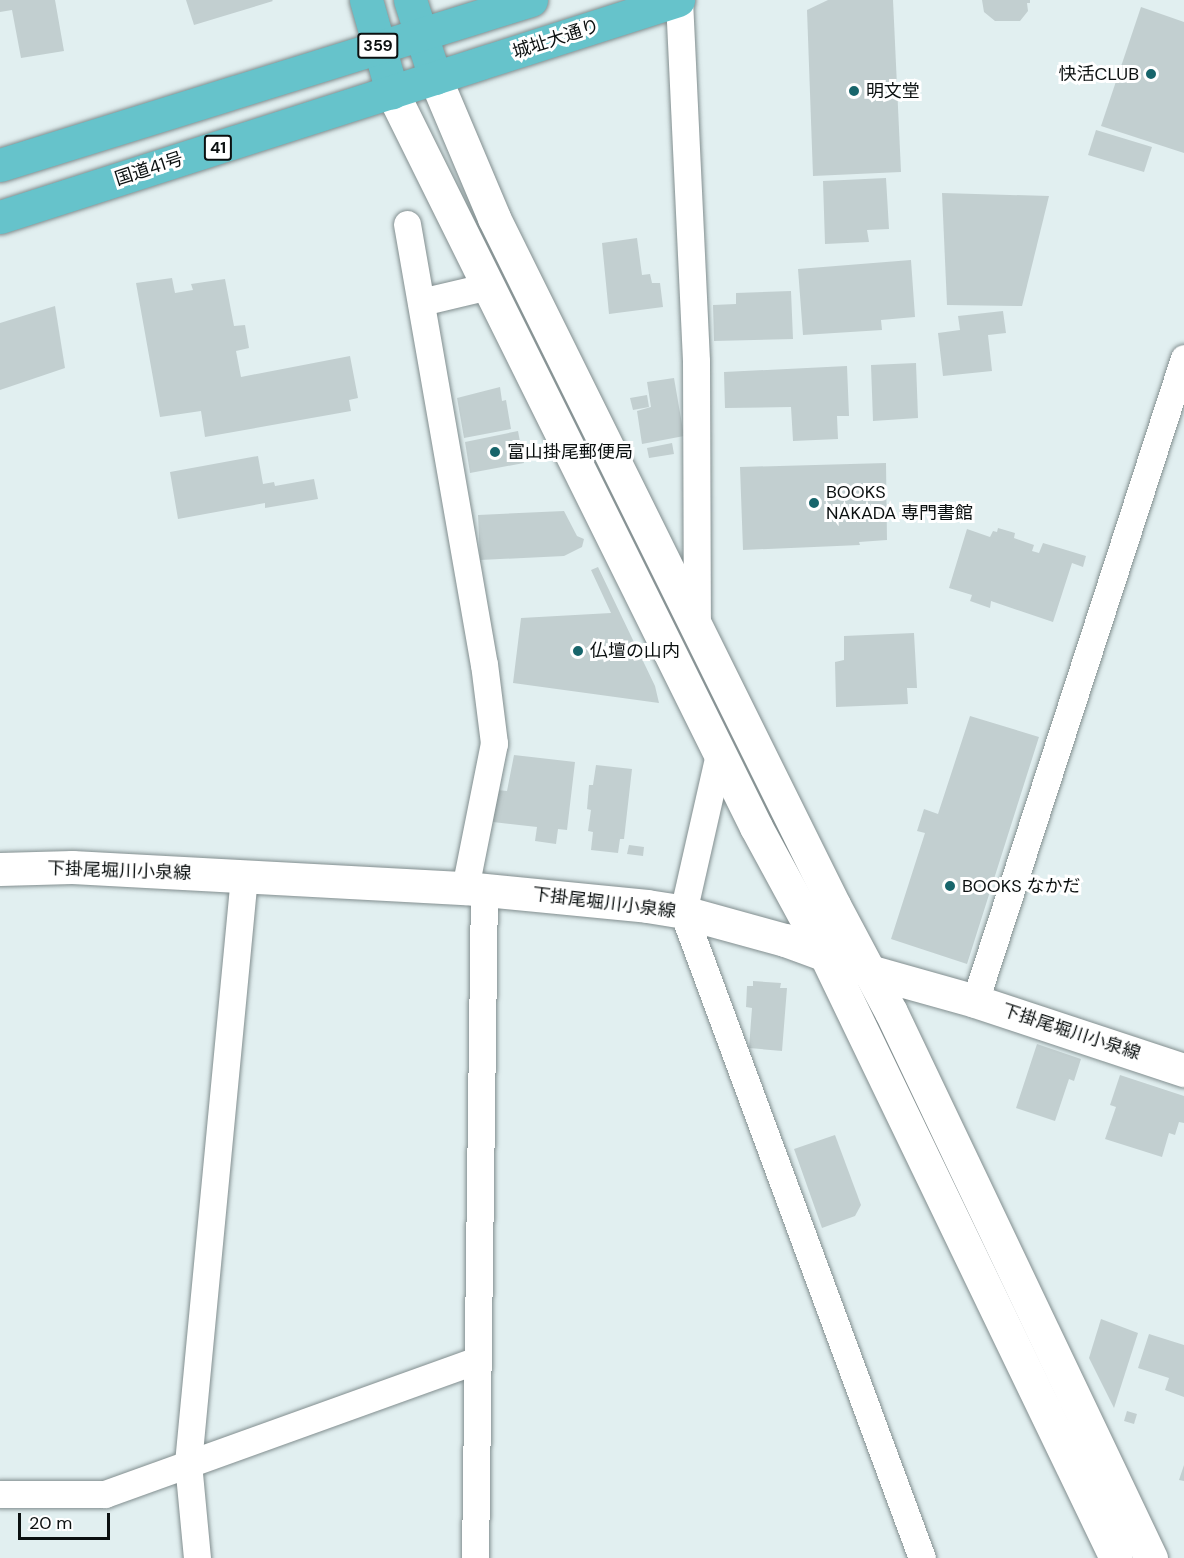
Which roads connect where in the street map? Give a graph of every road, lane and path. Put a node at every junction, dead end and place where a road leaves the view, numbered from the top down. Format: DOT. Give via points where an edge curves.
graph roads {
  1 [pos="366,0"];
  2 [pos="410,0"];
  3 [pos="531,0"];
  4 [pos="678,0"];
  5 [pos="421,32"];
  6 [pos="378,47"];
  7 [pos="435,78"];
  8 [pos="392,92"];
  9 [pos="0,165"];
  10 [pos="0,217"];
  11 [pos="407,224"];
  12 [pos="488,286"];
  13 [pos="421,302"];
  14 [pos="1184,358"];
  15 [pos="697,625"];
  16 [pos="720,754"];
  17 [pos="0,869"];
  18 [pos="244,876"];
  19 [pos="474,889"];
  20 [pos="683,912"];
  21 [pos="825,954"];
  22 [pos="872,972"];
  23 [pos="975,1001"];
  24 [pos="1184,1070"];
  25 [pos="477,1360"];
  26 [pos="188,1464"];
  27 [pos="0,1494"];
  28 [pos="197,1558"];
  29 [pos="475,1558"];
  30 [pos="922,1558"];
  31 [pos="1116,1558"];
  32 [pos="1151,1558"];
  1 -- 6 [label="highway, 359"];
  2 -- 5 [label="highway, 359"];
  3 -- 5 [label="highway"];
  4 -- 7 [label="highway, 城址大通り / 41"];
  4 -- 15 [label="street" via="696,361"];
  5 -- 6 [label="highway"];
  5 -- 7 [label="highway, 359"];
  6 -- 8 [label="highway, 359"];
  6 -- 9 [label="highway"];
  7 -- 8 [label="highway, 国道41号 / 41"];
  7 -- 15 [label="street" via="494,218"];
  8 -- 10 [label="highway, 国道41号 / 41"];
  8 -- 12 [label="street"];
  11 -- 13 [label="street"];
  12 -- 13 [label="street"];
  12 -- 16 [label="street"];
  13 -- 19 [label="street" via="484,664 494,743"];
  14 -- 23 [label="street"];
  15 -- 22 [label="street" via="834,905"];
  16 -- 20 [label="street"];
  16 -- 21 [label="street"];
  17 -- 18 [label="street, 下掛尾堀川小泉線" via="72,867"];
  18 -- 19 [label="street, 下掛尾堀川小泉線"];
  18 -- 26 [label="street"];
  19 -- 20 [label="street, 下掛尾堀川小泉線"];
  19 -- 25 [label="street"];
  20 -- 21 [label="street, 下掛尾堀川小泉線"];
  20 -- 30 [label="street"];
  21 -- 22 [label="street, 下掛尾堀川小泉線"];
  21 -- 31 [label="street"];
  22 -- 23 [label="street, 下掛尾堀川小泉線"];
  22 -- 32 [label="street"];
  23 -- 24 [label="street, 下掛尾堀川小泉線"];
  25 -- 26 [label="street"];
  25 -- 29 [label="street"];
  26 -- 27 [label="street" via="105,1494"];
  26 -- 28 [label="street"];
}
